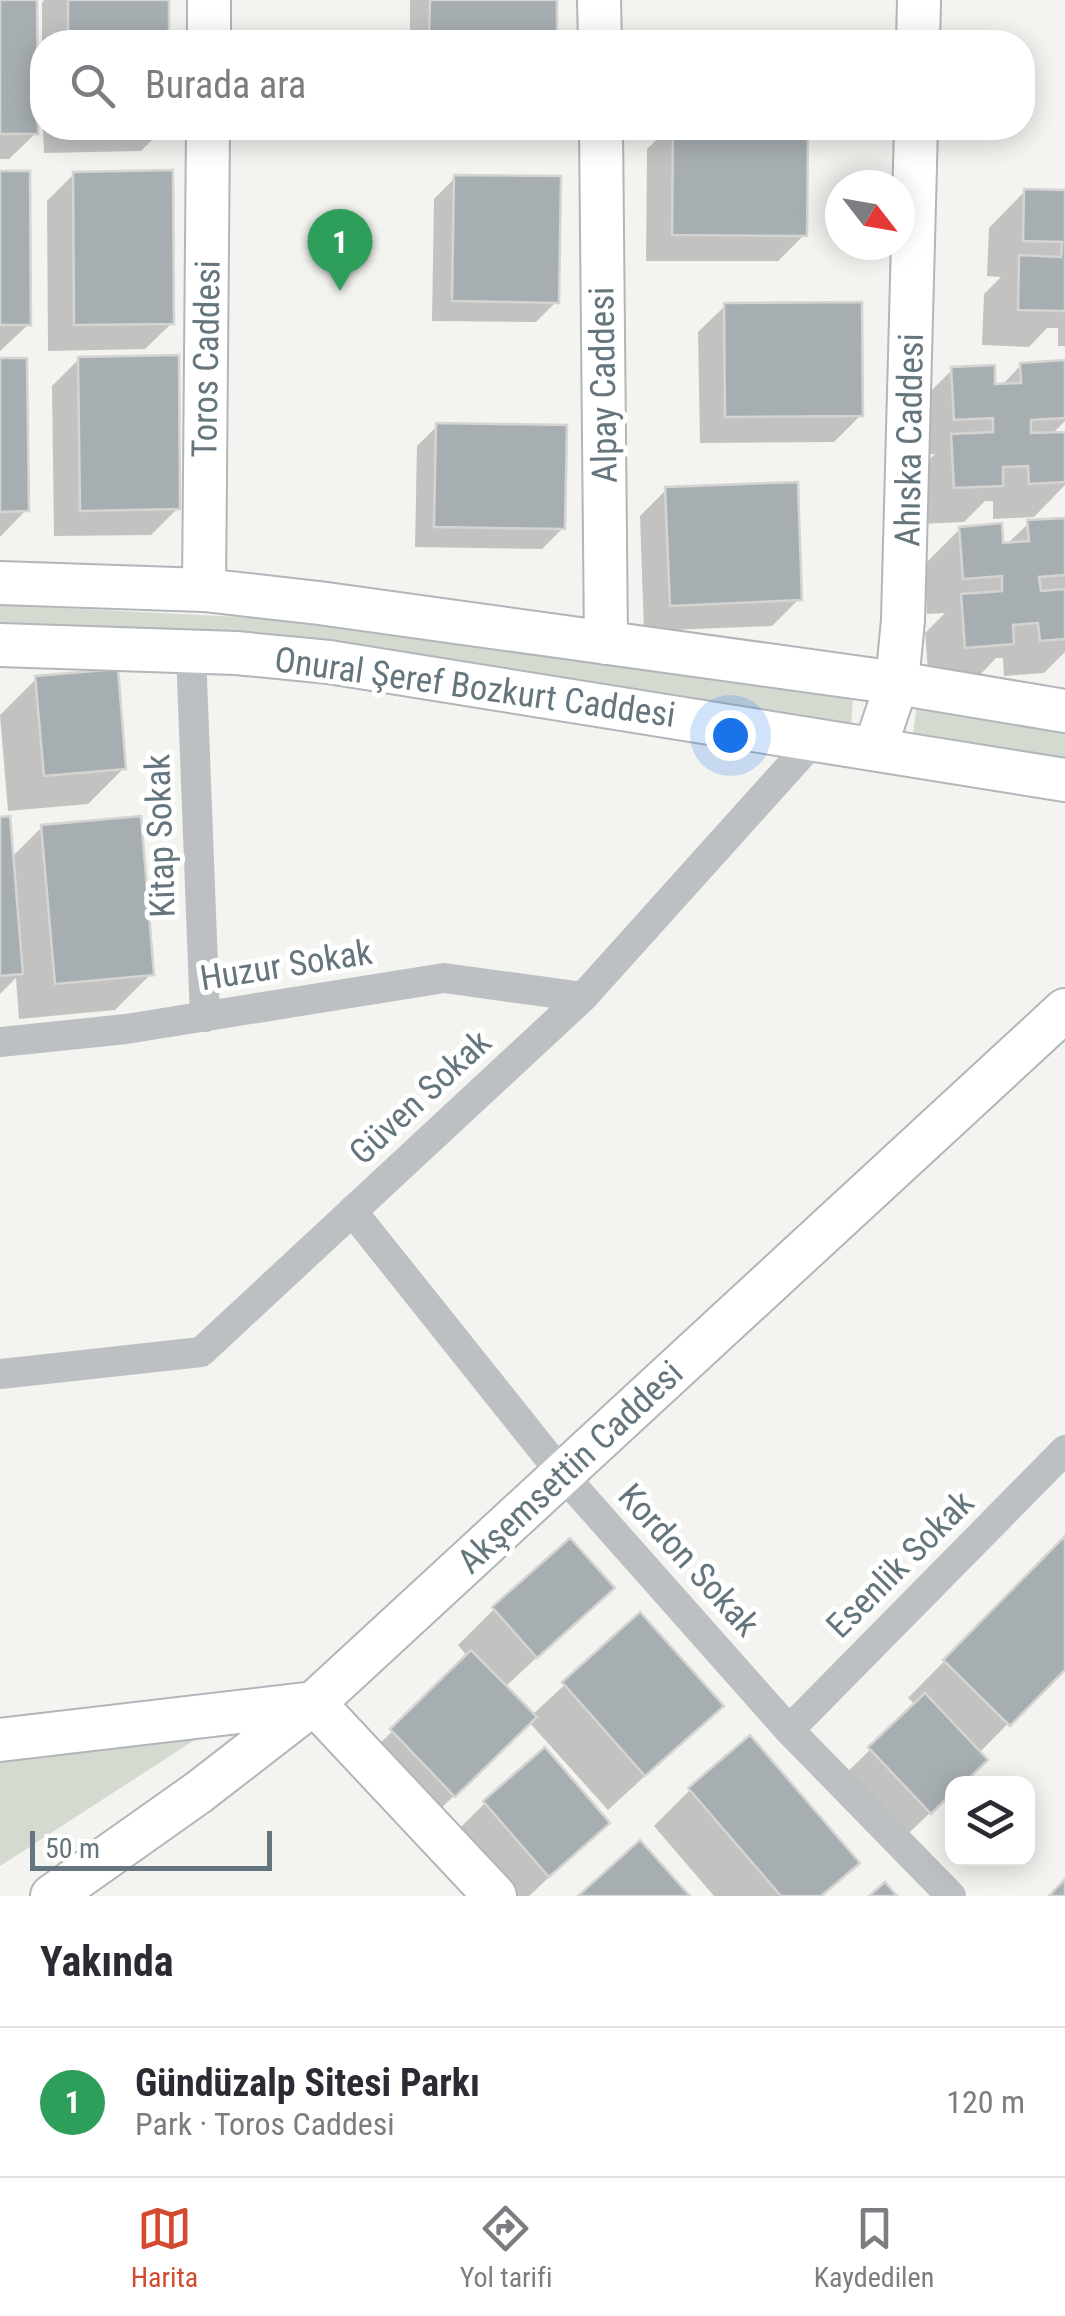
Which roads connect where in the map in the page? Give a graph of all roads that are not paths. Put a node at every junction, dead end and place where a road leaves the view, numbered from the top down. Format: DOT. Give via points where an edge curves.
graph roads {
  1 [pos="209,0"];
  2 [pos="600,0"];
  3 [pos="919,0"];
  4 [pos="209,30"];
  5 [pos="600,30"];
  6 [pos="918,30"];
  7 [pos="208,140"];
  8 [pos="601,140"];
  9 [pos="916,140"];
  10 [pos="0,583"];
  11 [pos="204,590"];
  12 [pos="606,642"];
  13 [pos="0,645"];
  14 [pos="191,652"];
  15 [pos="896,683"];
  16 [pos="1065,711"];
  17 [pos="816,738"];
  18 [pos="875,748"];
  19 [pos="1065,780"];
  20 [pos="583,997"];
  21 [pos="1065,1010"];
  22 [pos="205,1016"];
  23 [pos="0,1042"];
  24 [pos="352,1211"];
  25 [pos="0,1374"];
  26 [pos="1065,1450"];
  27 [pos="562,1474"];
  28 [pos="314,1703"];
  29 [pos="790,1730"];
  30 [pos="0,1740"];
  31 [pos="80,1889"];
  32 [pos="496,1896"];
  33 [pos="950,1896"];
  1 -- 4 [label="street"];
  2 -- 5 [label="street"];
  3 -- 6 [label="street"];
  7 -- 11 [label="street, Toros Caddesi"];
  8 -- 12 [label="street, Alpay Caddesi"];
  9 -- 15 [label="street, Ahıska Caddesi" via="908,535"];
  10 -- 11 [label="street, Onural Şeref Bozkurt Caddesi"];
  11 -- 12 [label="street, Onural Şeref Bozkurt Caddesi"];
  12 -- 15 [label="street, Onural Şeref Bozkurt Caddesi"];
  13 -- 14 [label="street, Onural Şeref Bozkurt Caddesi"];
  14 -- 17 [label="street, Onural Şeref Bozkurt Caddesi" via="329,662"];
  14 -- 22 [label="street, Kitap Sokak"];
  15 -- 16 [label="street, Onural Şeref Bozkurt Caddesi"];
  15 -- 18 [label="street, Ahıska Caddesi"];
  17 -- 18 [label="street, Onural Şeref Bozkurt Caddesi"];
  17 -- 20 [label="street, Güven Sokak"];
  18 -- 19 [label="street, Onural Şeref Bozkurt Caddesi"];
  20 -- 22 [label="street, Huzur Sokak" via="444,978"];
  20 -- 24 [label="street, Güven Sokak"];
  21 -- 27 [label="street, Akşemsettin Caddesi"];
  22 -- 23 [label="street, Huzur Sokak"];
  24 -- 25 [label="street, Güven Sokak" via="201,1352"];
  24 -- 27 [label="street, Kordon Sokak"];
  26 -- 29 [label="street, Esenlik Sokak"];
  27 -- 28 [label="street, Akşemsettin Caddesi"];
  27 -- 29 [label="street, Kordon Sokak"];
  28 -- 30 [label="street"];
  28 -- 31 [label="street, Akşemsettin Caddesi"];
  28 -- 32 [label="street"];
  29 -- 33 [label="street, Kordon Sokak"];
}
